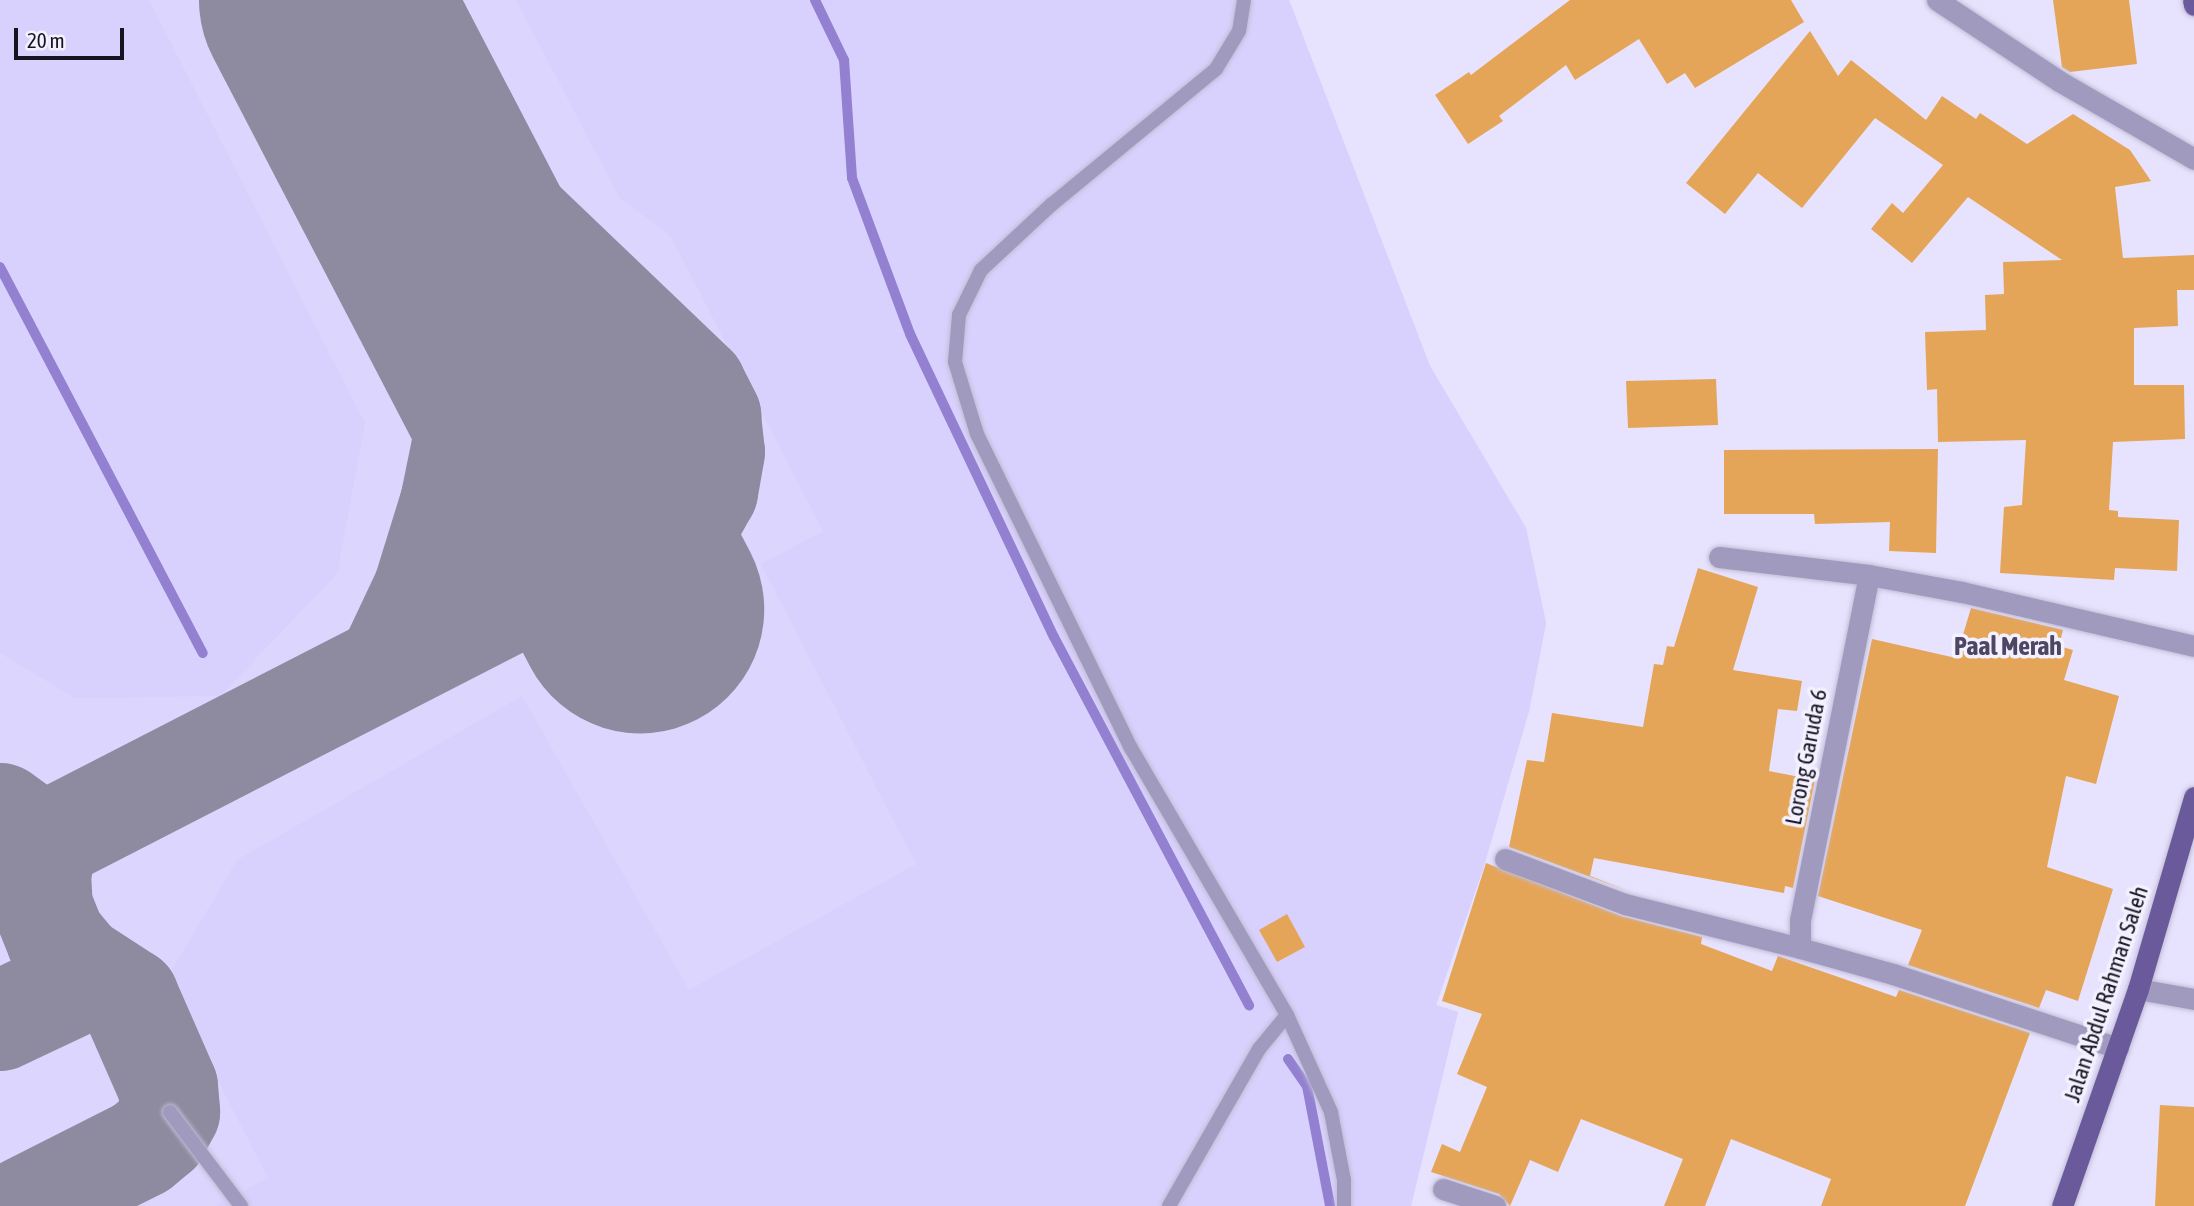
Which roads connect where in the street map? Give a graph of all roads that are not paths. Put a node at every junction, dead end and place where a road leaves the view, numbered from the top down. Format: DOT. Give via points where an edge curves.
graph roads {
  1 [pos="1244,0"];
  2 [pos="1937,0"];
  3 [pos="2193,0"];
  4 [pos="2194,5"];
  5 [pos="2194,159"];
  6 [pos="1719,557"];
  7 [pos="1869,575"];
  8 [pos="2194,646"];
  9 [pos="2194,797"];
  10 [pos="1505,859"];
  11 [pos="1800,948"];
  12 [pos="2138,989"];
  13 [pos="2194,999"];
  14 [pos="1287,1016"];
  15 [pos="2118,1048"];
  16 [pos="170,1112"];
  17 [pos="1443,1189"];
  18 [pos="241,1206"];
  19 [pos="1169,1206"];
  20 [pos="1344,1206"];
  21 [pos="1494,1206"];
  22 [pos="2063,1206"];
  1 -- 14 [label="lane" via="1239,31 1216,69 1052,204 981,270 959,316 955,362 977,434 1131,748"];
  2 -- 5 [label="street" via="2059,81"];
  3 -- 4 [label="main road"];
  6 -- 7 [label="street"];
  7 -- 8 [label="street"];
  7 -- 11 [label="street, Lorong Garuda 6" via="1800,920"];
  9 -- 12 [label="main road, Jalan Abdul Rahman Saleh"];
  10 -- 11 [label="street" via="1625,904"];
  11 -- 15 [label="street"];
  12 -- 13 [label="street"];
  12 -- 15 [label="main road, Jalan Abdul Rahman Saleh"];
  14 -- 19 [label="lane" via="1259,1049"];
  14 -- 20 [label="lane" via="1331,1112 1344,1180"];
  15 -- 22 [label="main road, Jalan Abdul Rahman Saleh"];
  16 -- 18 [label="lane"];
  17 -- 21 [label="street"];
}
